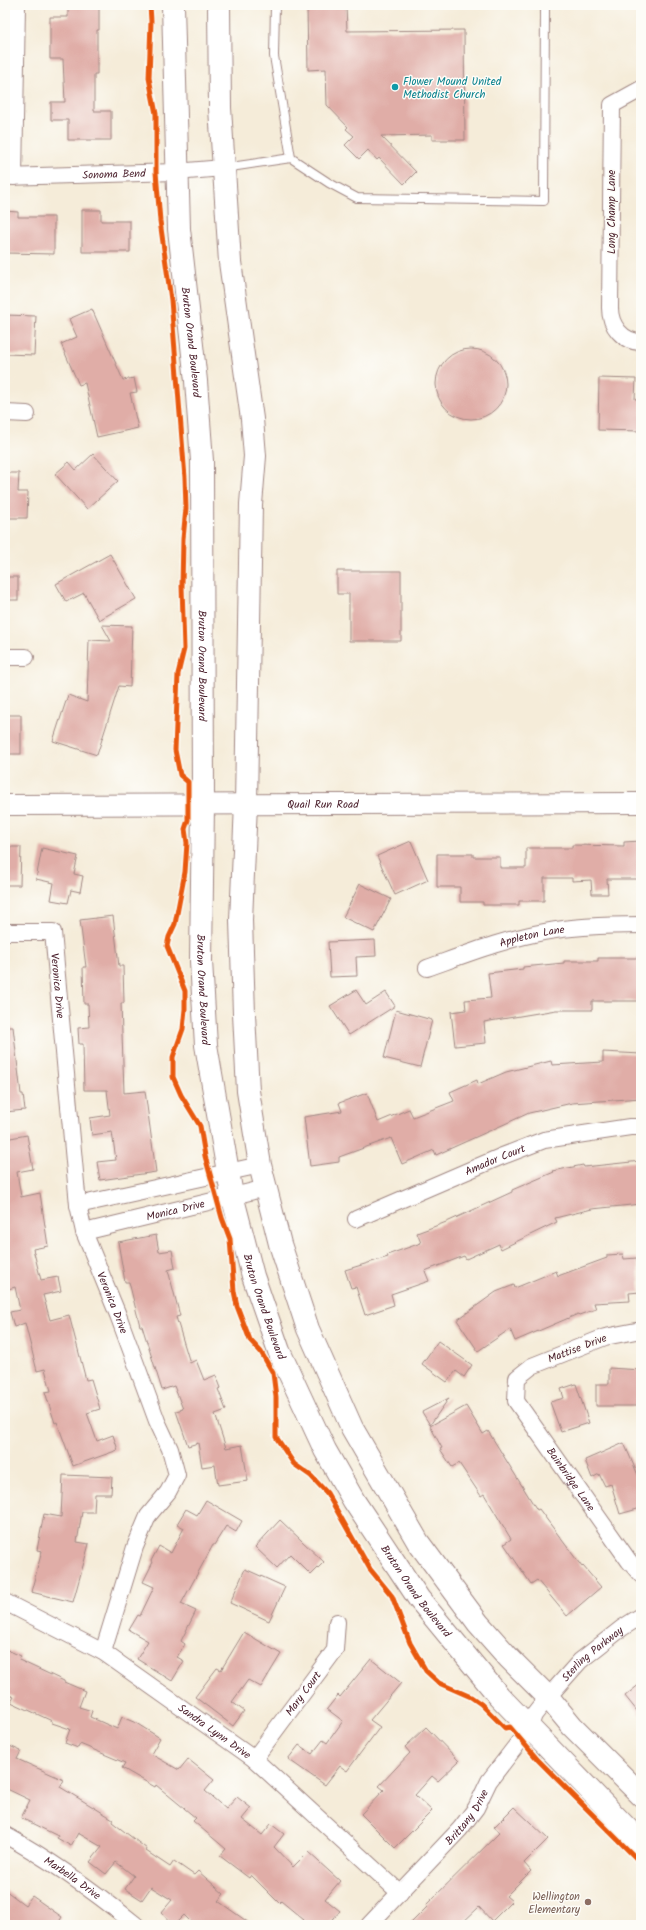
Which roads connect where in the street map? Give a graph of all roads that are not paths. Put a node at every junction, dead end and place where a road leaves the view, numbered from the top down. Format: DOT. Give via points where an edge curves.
graph roads {
  1 [pos="17,5"];
  2 [pos="173,5"];
  3 [pos="219,5"];
  4 [pos="275,5"];
  5 [pos="545,5"];
  6 [pos="641,88"];
  7 [pos="291,158"];
  8 [pos="223,168"];
  9 [pos="176,172"];
  10 [pos="9,177"];
  11 [pos="637,342"];
  12 [pos="5,414"];
  13 [pos="27,414"];
  14 [pos="5,657"];
  15 [pos="26,658"];
  16 [pos="641,803"];
  17 [pos="203,804"];
  18 [pos="246,804"];
  19 [pos="5,805"];
  20 [pos="641,925"];
  21 [pos="5,932"];
  22 [pos="427,968"];
  23 [pos="641,1127"];
  24 [pos="260,1165"];
  25 [pos="228,1172"];
  26 [pos="266,1188"];
  27 [pos="232,1196"];
  28 [pos="78,1205"];
  29 [pos="356,1219"];
  30 [pos="84,1232"];
  31 [pos="641,1330"];
  32 [pos="518,1378"];
  33 [pos="641,1575"];
  34 [pos="5,1602"];
  35 [pos="641,1616"];
  36 [pos="337,1622"];
  37 [pos="103,1652"];
  38 [pos="548,1697"];
  39 [pos="529,1729"];
  40 [pos="254,1758"];
  41 [pos="641,1795"];
  42 [pos="5,1835"];
  43 [pos="641,1843"];
  44 [pos="400,1893"];
  45 [pos="136,1925"];
  46 [pos="369,1925"];
  1 -- 10 [label="street"];
  2 -- 9 [label="main road, Bruton Orand Boulevard"];
  3 -- 8 [label="main road"];
  4 -- 7 [label="lane" via="274,56"];
  5 -- 7 [label="lane" via="544,201 357,198"];
  6 -- 11 [label="street, Long Champ Lane" via="612,105 611,119 610,318 620,334"];
  7 -- 8 [label="lane"];
  8 -- 9 [label="street, Sonoma Bend"];
  8 -- 18 [label="main road" via="230,262 255,456 251,512"];
  9 -- 10 [label="street, Sonoma Bend"];
  9 -- 17 [label="main road, Bruton Orand Boulevard" via="179,229 202,461"];
  12 -- 13 [label="street"];
  14 -- 15 [label="street"];
  16 -- 18 [label="street, Quail Run Road"];
  17 -- 18 [label="street, Quail Run Road"];
  17 -- 19 [label="street, Quail Run Road"];
  17 -- 25 [label="main road, Bruton Orand Boulevard" via="201,961 206,1045 212,1092"];
  18 -- 24 [label="main road" via="241,920 244,1014 248,1091"];
  20 -- 22 [label="street, Appleton Lane" via="610,925 544,932"];
  21 -- 28 [label="street, Veronica Drive" via="53,932"];
  23 -- 29 [label="street, Amador Court" via="544,1140"];
  24 -- 25 [label="street"];
  24 -- 26 [label="main road"];
  25 -- 27 [label="main road, Bruton Orand Boulevard"];
  25 -- 28 [label="street"];
  26 -- 27 [label="street, Monica Drive"];
  26 -- 38 [label="main road" via="280,1244 308,1329 352,1428 418,1542 478,1623"];
  27 -- 30 [label="street, Monica Drive"];
  27 -- 39 [label="main road, Bruton Orand Boulevard" via="253,1276 279,1351 325,1450 350,1495 419,1599"];
  28 -- 30 [label="street, Veronica Drive"];
  30 -- 37 [label="street, Veronica Drive" via="170,1449 177,1475 168,1492 148,1516"];
  31 -- 32 [label="street, Mattise Drive" via="605,1337 532,1366"];
  32 -- 33 [label="street, Bainbridge Lane" via="516,1401"];
  34 -- 37 [label="street, Sandra Lynn Drive"];
  35 -- 38 [label="street, Sterling Parkway" via="580,1661"];
  36 -- 40 [label="street, Mary Court" via="335,1650"];
  37 -- 40 [label="street, Sandra Lynn Drive"];
  38 -- 39 [label="street, Brittany Drive" via="534,1715"];
  38 -- 41 [label="main road" via="572,1726"];
  39 -- 43 [label="main road, Bruton Orand Boulevard"];
  39 -- 44 [label="street, Brittany Drive" via="496,1770 468,1819"];
  40 -- 44 [label="street, Sandra Lynn Drive"];
  42 -- 45 [label="street, Marbella Drive" via="27,1847"];
  44 -- 46 [label="street, Brittany Drive"];
}
